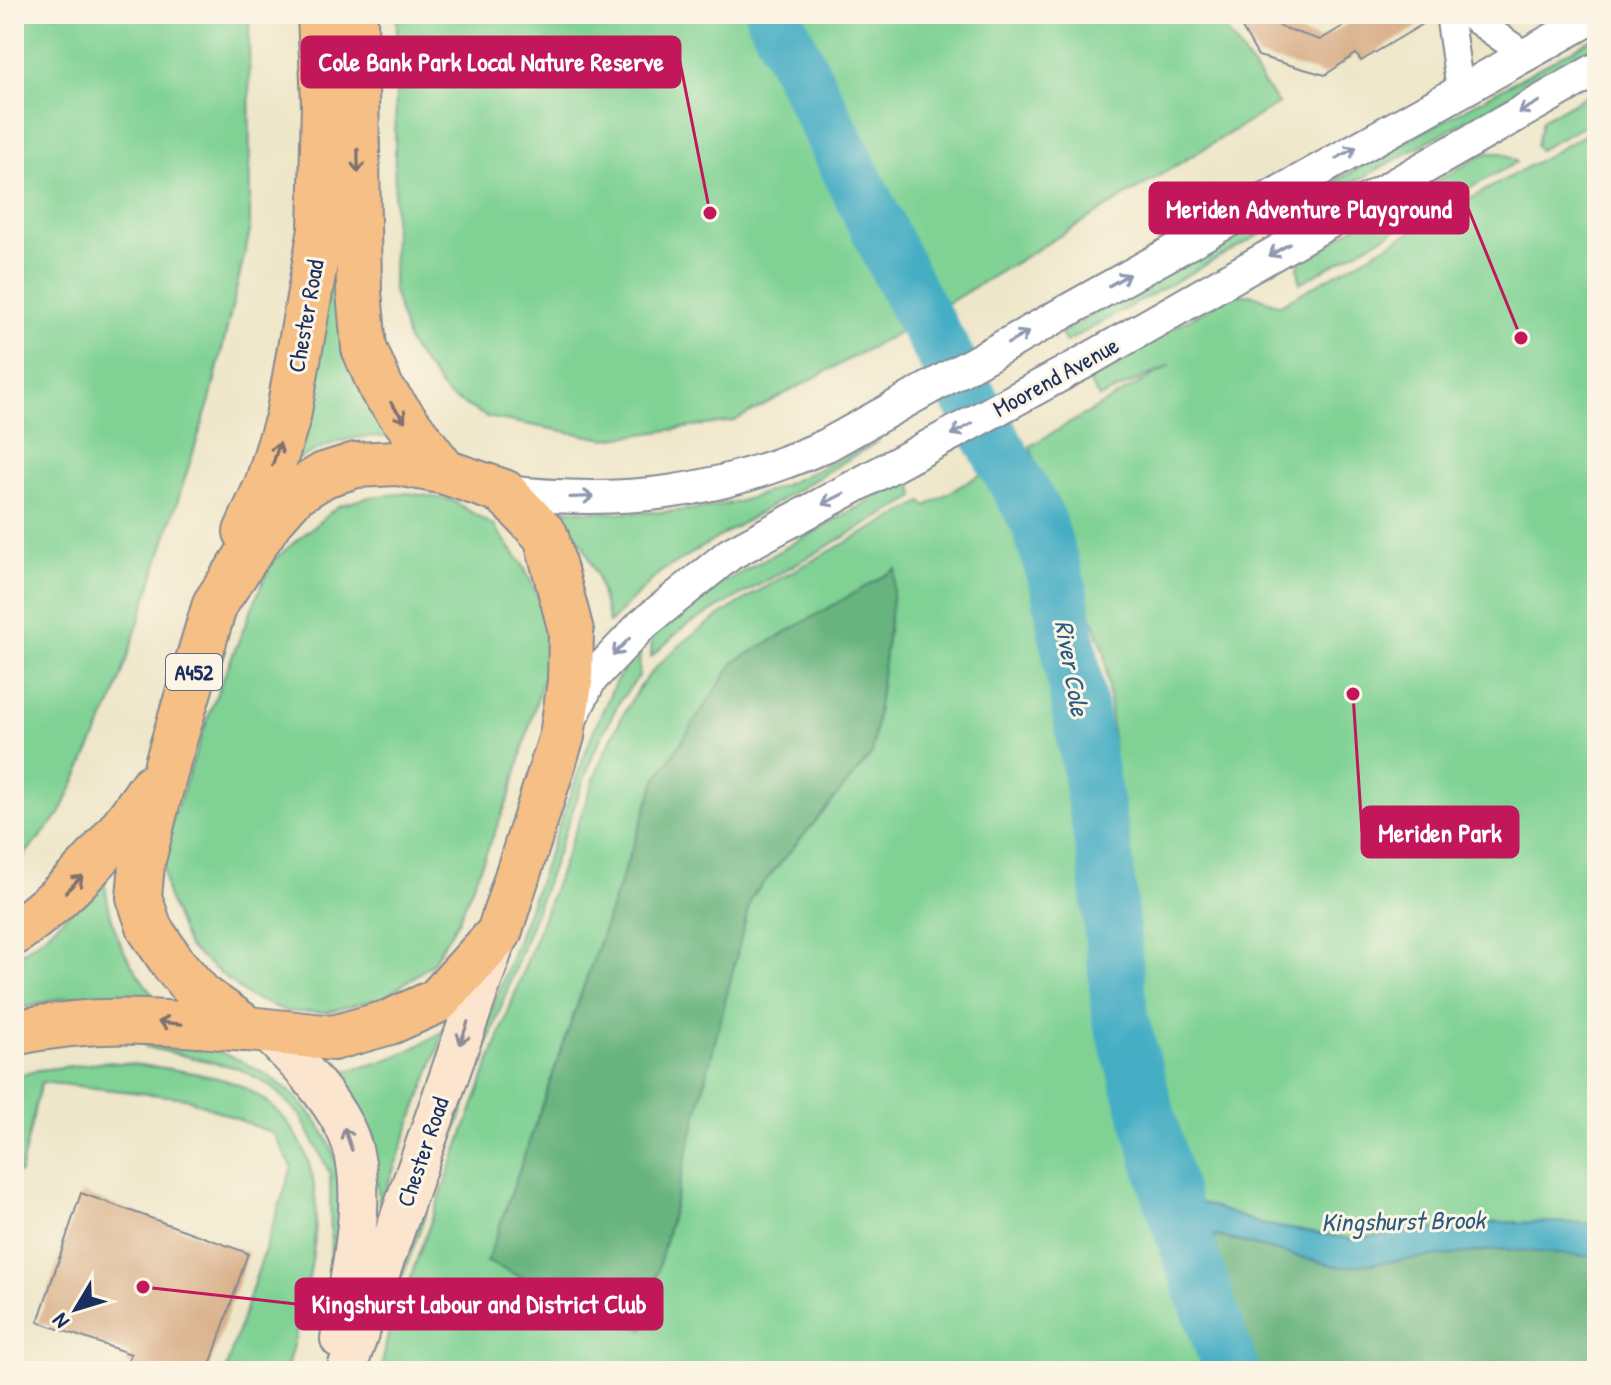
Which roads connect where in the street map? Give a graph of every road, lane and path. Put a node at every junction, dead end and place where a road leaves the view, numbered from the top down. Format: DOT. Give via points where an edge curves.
graph roads {
  1 [pos="320,14"];
  2 [pos="355,14"];
  3 [pos="1449,14"];
  4 [pos="1467,14"];
  5 [pos="1597,15"];
  6 [pos="1525,55"];
  7 [pos="1597,69"];
  8 [pos="1460,90"];
  9 [pos="445,472"];
  10 [pos="504,492"];
  11 [pos="215,604"];
  12 [pos="562,736"];
  13 [pos="167,764"];
  14 [pos="14,933"];
  15 [pos="499,933"];
  16 [pos="258,1031"];
  17 [pos="14,1033"];
  18 [pos="335,1371"];
  19 [pos="346,1371"];
  11 -- 1 [label="highway, Chester Road / A452, one-way" via="267,485 288,417 305,327 321,229"];
  2 -- 9 [label="highway, Chester Road, one-way" via="364,348 382,390"];
  3 -- 8 [label="street"];
  4 -- 6 [label="street"];
  5 -- 6 [label="street"];
  6 -- 8 [label="street"];
  7 -- 12 [label="street, Moorend Avenue, one-way" via="1079,365 730,554 642,625 590,680"];
  10 -- 8 [label="street, one-way" via="559,498 696,490 769,471 877,417"];
  9 -- 10 [label="highway, A452"];
  9 -- 11 [label="highway, A452" via="397,463 356,465 324,475 295,493 271,520"];
  10 -- 12 [label="highway, A452" via="546,536 561,586 571,631"];
  11 -- 13 [label="highway, A452"];
  12 -- 15 [label="highway, A452"];
  14 -- 13 [label="highway, A452, one-way" via="69,891 109,848"];
  13 -- 16 [label="highway, A452" via="139,897 150,929 201,996"];
  15 -- 16 [label="highway, A452" via="437,1001 390,1022 333,1038"];
  15 -- 19 [label="main road, Chester Road, one-way"];
  16 -- 17 [label="highway, A452, one-way" via="116,1021 64,1022"];
  18 -- 16 [label="main road, Chester Road, one-way" via="358,1171 346,1130 318,1086"];
}
